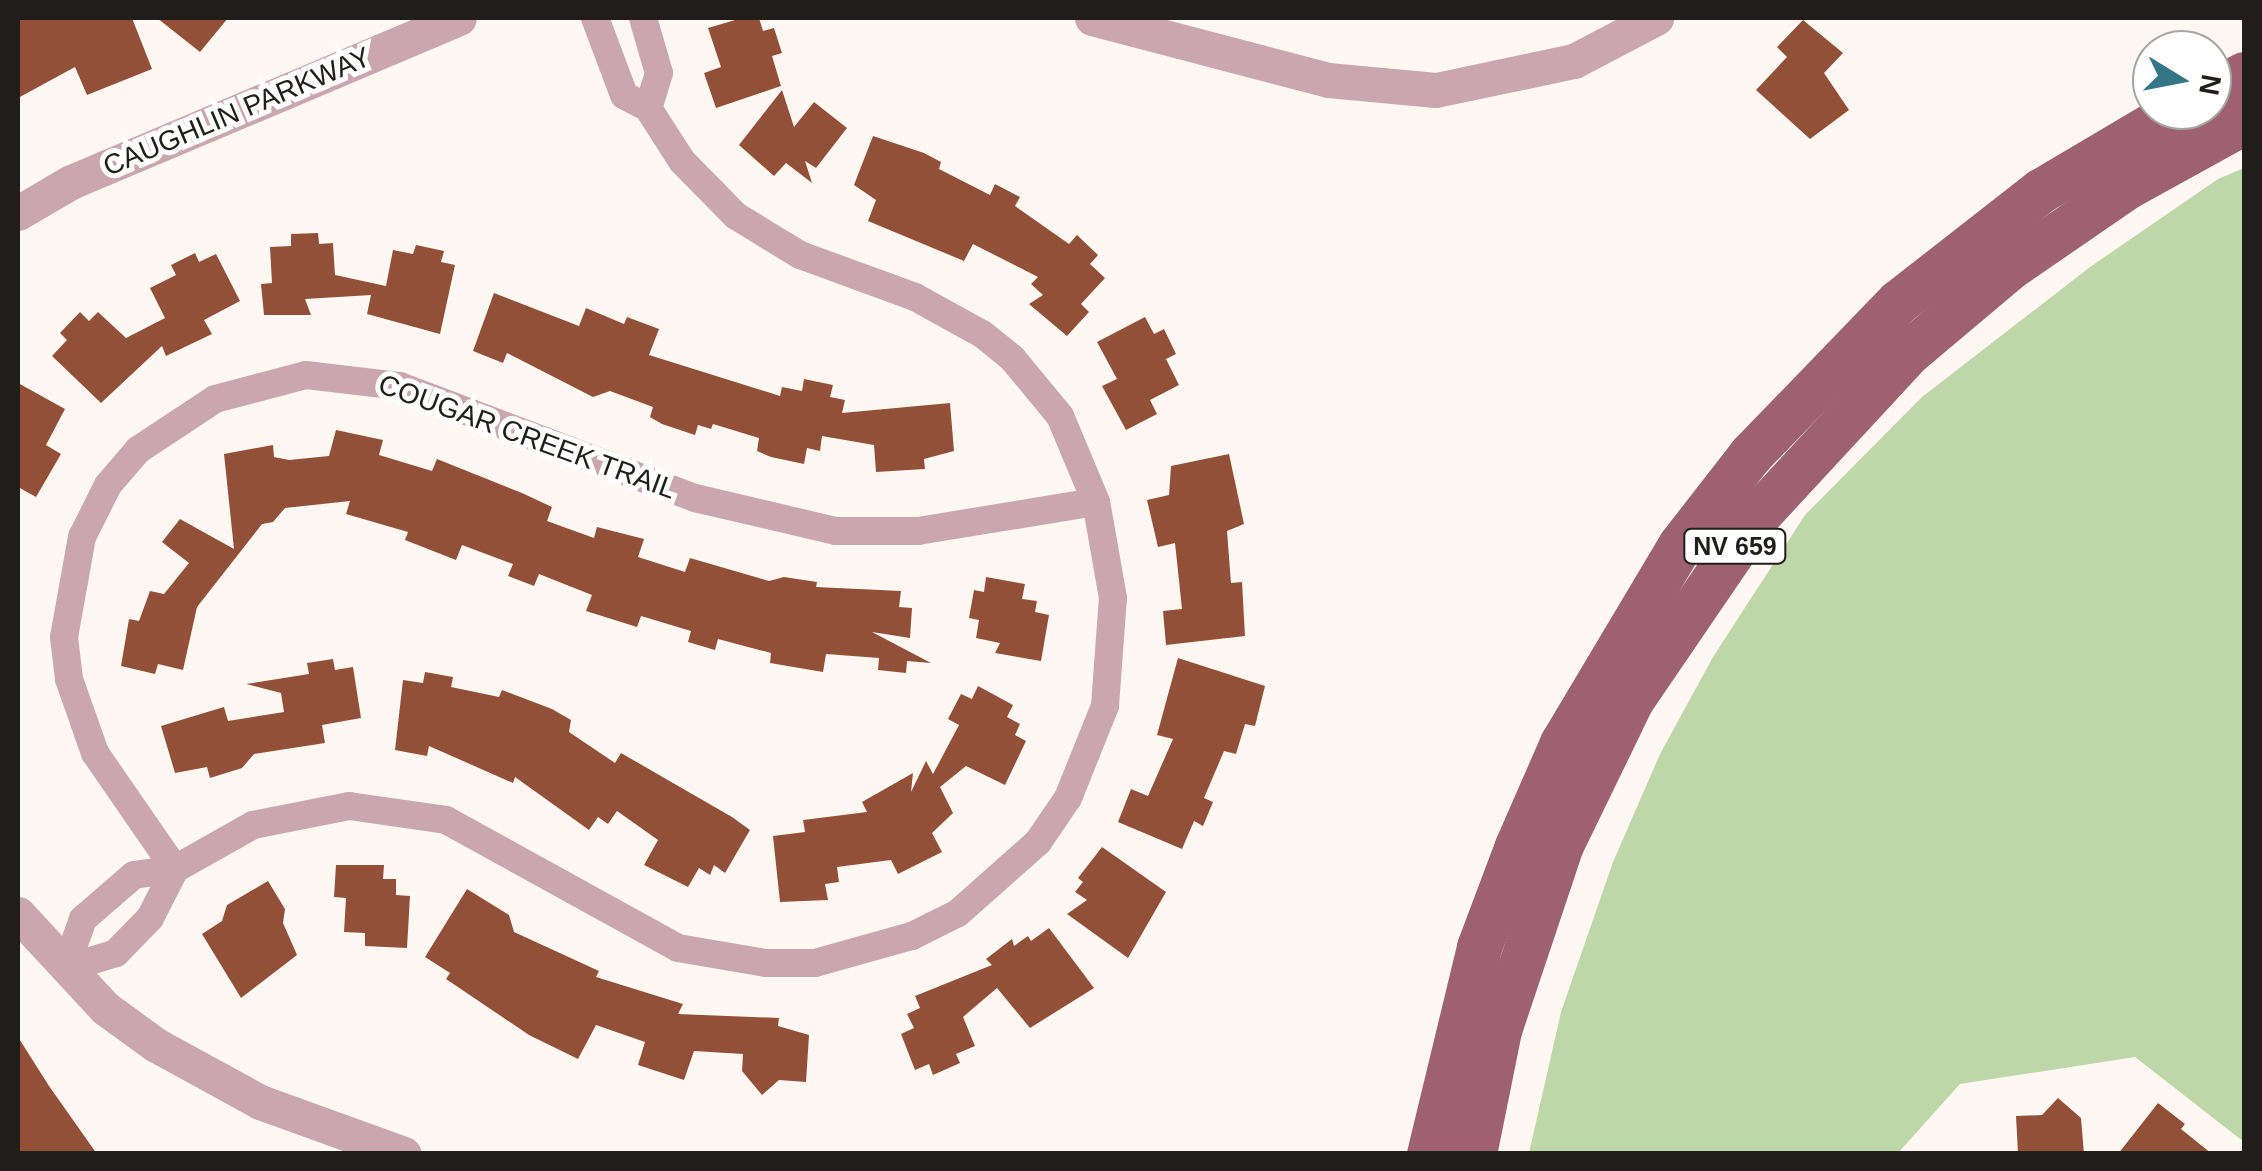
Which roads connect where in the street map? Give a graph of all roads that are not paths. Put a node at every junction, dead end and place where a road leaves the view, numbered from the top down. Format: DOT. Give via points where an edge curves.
graph roads {
  1 [pos="459,18"];
  2 [pos="595,18"];
  3 [pos="643,18"];
  4 [pos="1092,18"];
  5 [pos="1656,18"];
  6 [pos="648,108"];
  7 [pos="2244,122"];
  8 [pos="2143,130"];
  9 [pos="18,213"];
  10 [pos="1096,502"];
  11 [pos="175,868"];
  12 [pos="18,914"];
  13 [pos="65,969"];
  14 [pos="404,1154"];
  15 [pos="1430,1154"];
  16 [pos="1474,1154"];
  1 -- 9 [label="street, CAUGHLIN PARKWAY" via="71,182"];
  2 -- 6 [label="street" via="624,95"];
  3 -- 6 [label="street" via="659,74"];
  4 -- 5 [label="street" via="1328,80 1436,90 1574,60"];
  6 -- 10 [label="street" via="708,191 767,238 950,314 1012,358 1060,416"];
  7 -- 16 [label="main road, NV 659" via="2128,186 2010,266 1909,352 1756,517 1632,700 1560,846 1499,1030"];
  8 -- 15 [label="main road, NV 659" via="2040,191 1898,302 1776,426 1680,545 1570,728 1517,846 1479,947"];
  10 -- 11 [label="street" via="1113,598 1113,654 1091,750 1038,842 958,913 912,936 816,963 766,963 678,948 492,840 400,810 300,812 212,844"];
  10 -- 11 [label="street, COUGAR CREEK TRAIL" via="918,531 836,531 696,498 400,386 306,375 215,399 138,450 108,485 82,538 64,637 69,678 95,753"];
  11 -- 13 [label="street" via="150,918 116,953"];
  11 -- 13 [label="street" via="134,875 83,918"];
  12 -- 13 [label="street"];
  13 -- 14 [label="street" via="106,1008 209,1076 314,1124"];
}
